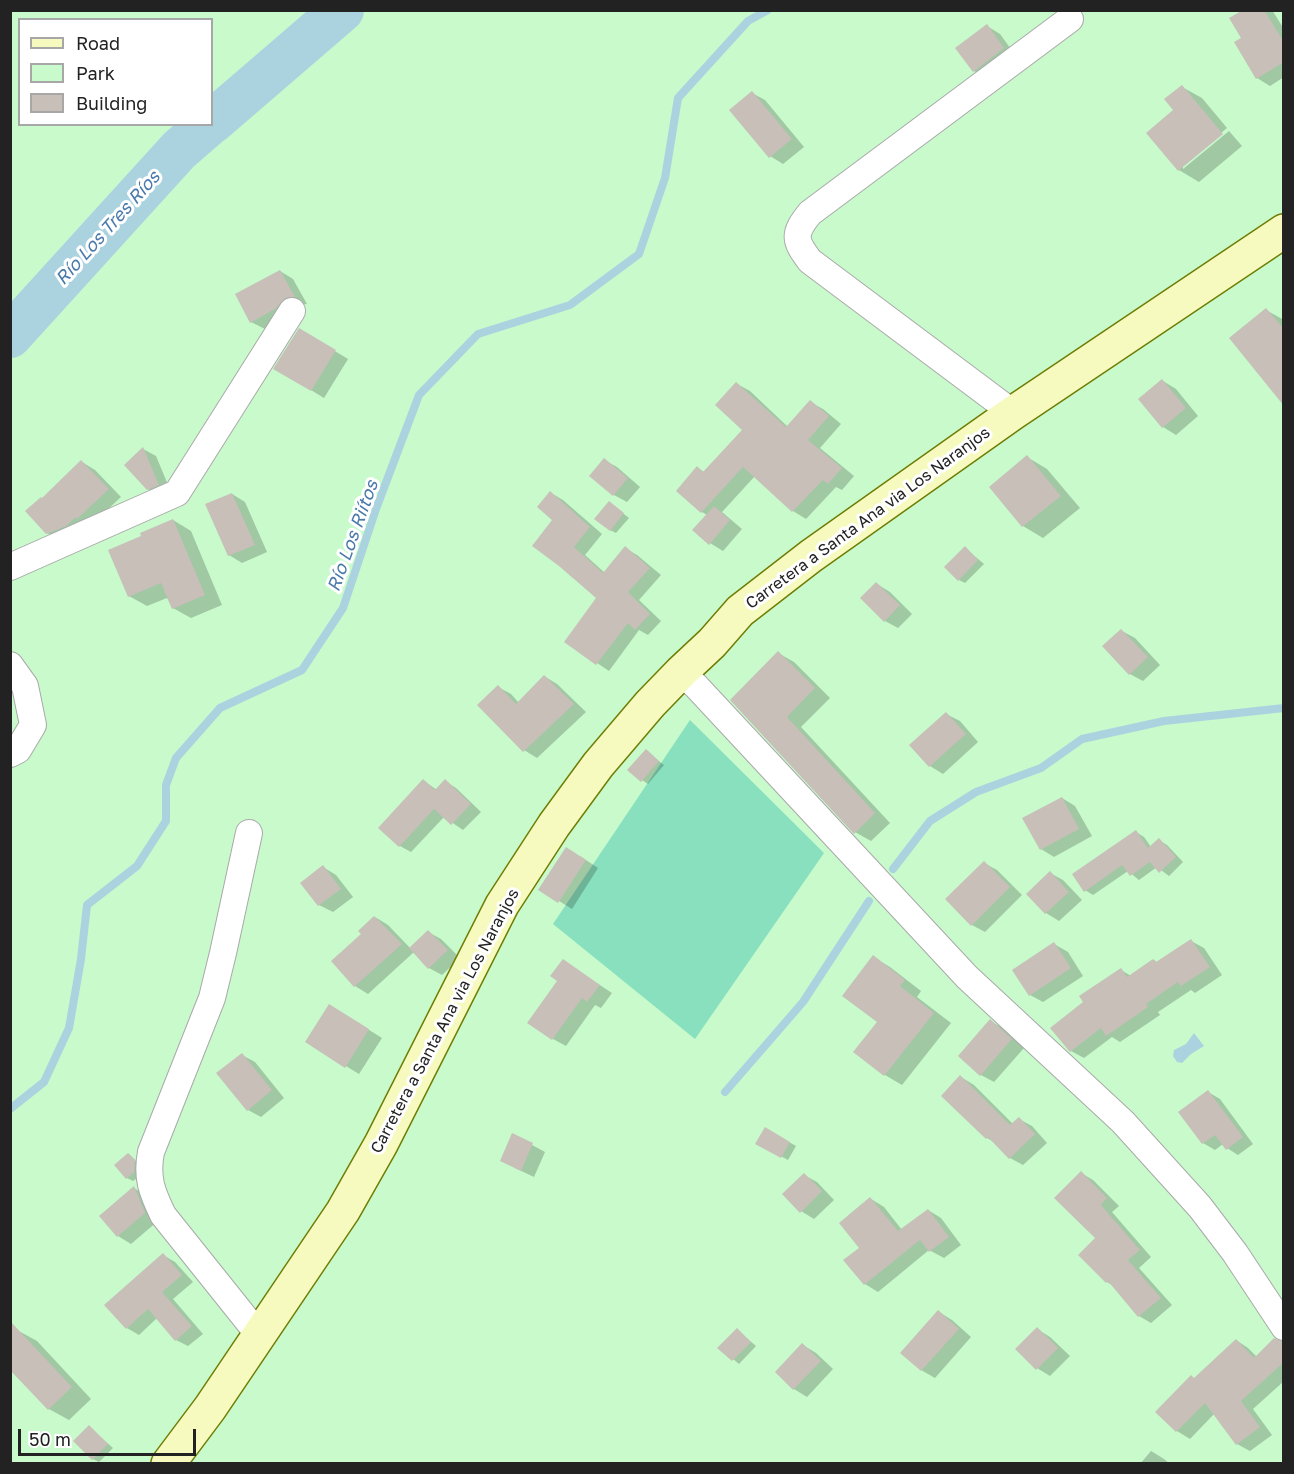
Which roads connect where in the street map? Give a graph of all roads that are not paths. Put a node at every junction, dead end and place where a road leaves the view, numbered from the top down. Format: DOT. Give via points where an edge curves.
graph roads {
  1 [pos="1070,19"];
  2 [pos="1284,231"];
  3 [pos="292,311"];
  4 [pos="1013,413"];
  5 [pos="10,567"];
  6 [pos="10,665"];
  7 [pos="681,672"];
  8 [pos="10,754"];
  9 [pos="249,834"];
  10 [pos="1284,1327"];
  11 [pos="260,1335"];
  12 [pos="168,1464"];
  1 -- 4 [label="street" via="810,213 798,228 798,245 810,261"];
  2 -- 4 [label="main road, Carretera a Santa Ana via Los Naranjos"];
  3 -- 5 [label="street" via="177,493"];
  4 -- 7 [label="main road, Carretera a Santa Ana via Los Naranjos" via="740,611"];
  6 -- 8 [label="street" via="25,686 33,725 18,750"];
  7 -- 10 [label="street" via="967,977 1123,1122 1200,1207"];
  7 -- 11 [label="main road, Carretera a Santa Ana via Los Naranjos" via="598,765 502,905 376,1154"];
  9 -- 11 [label="street" via="212,998 147,1170 163,1215"];
  11 -- 12 [label="main road, Carretera a Santa Ana via Los Naranjos"];
}
